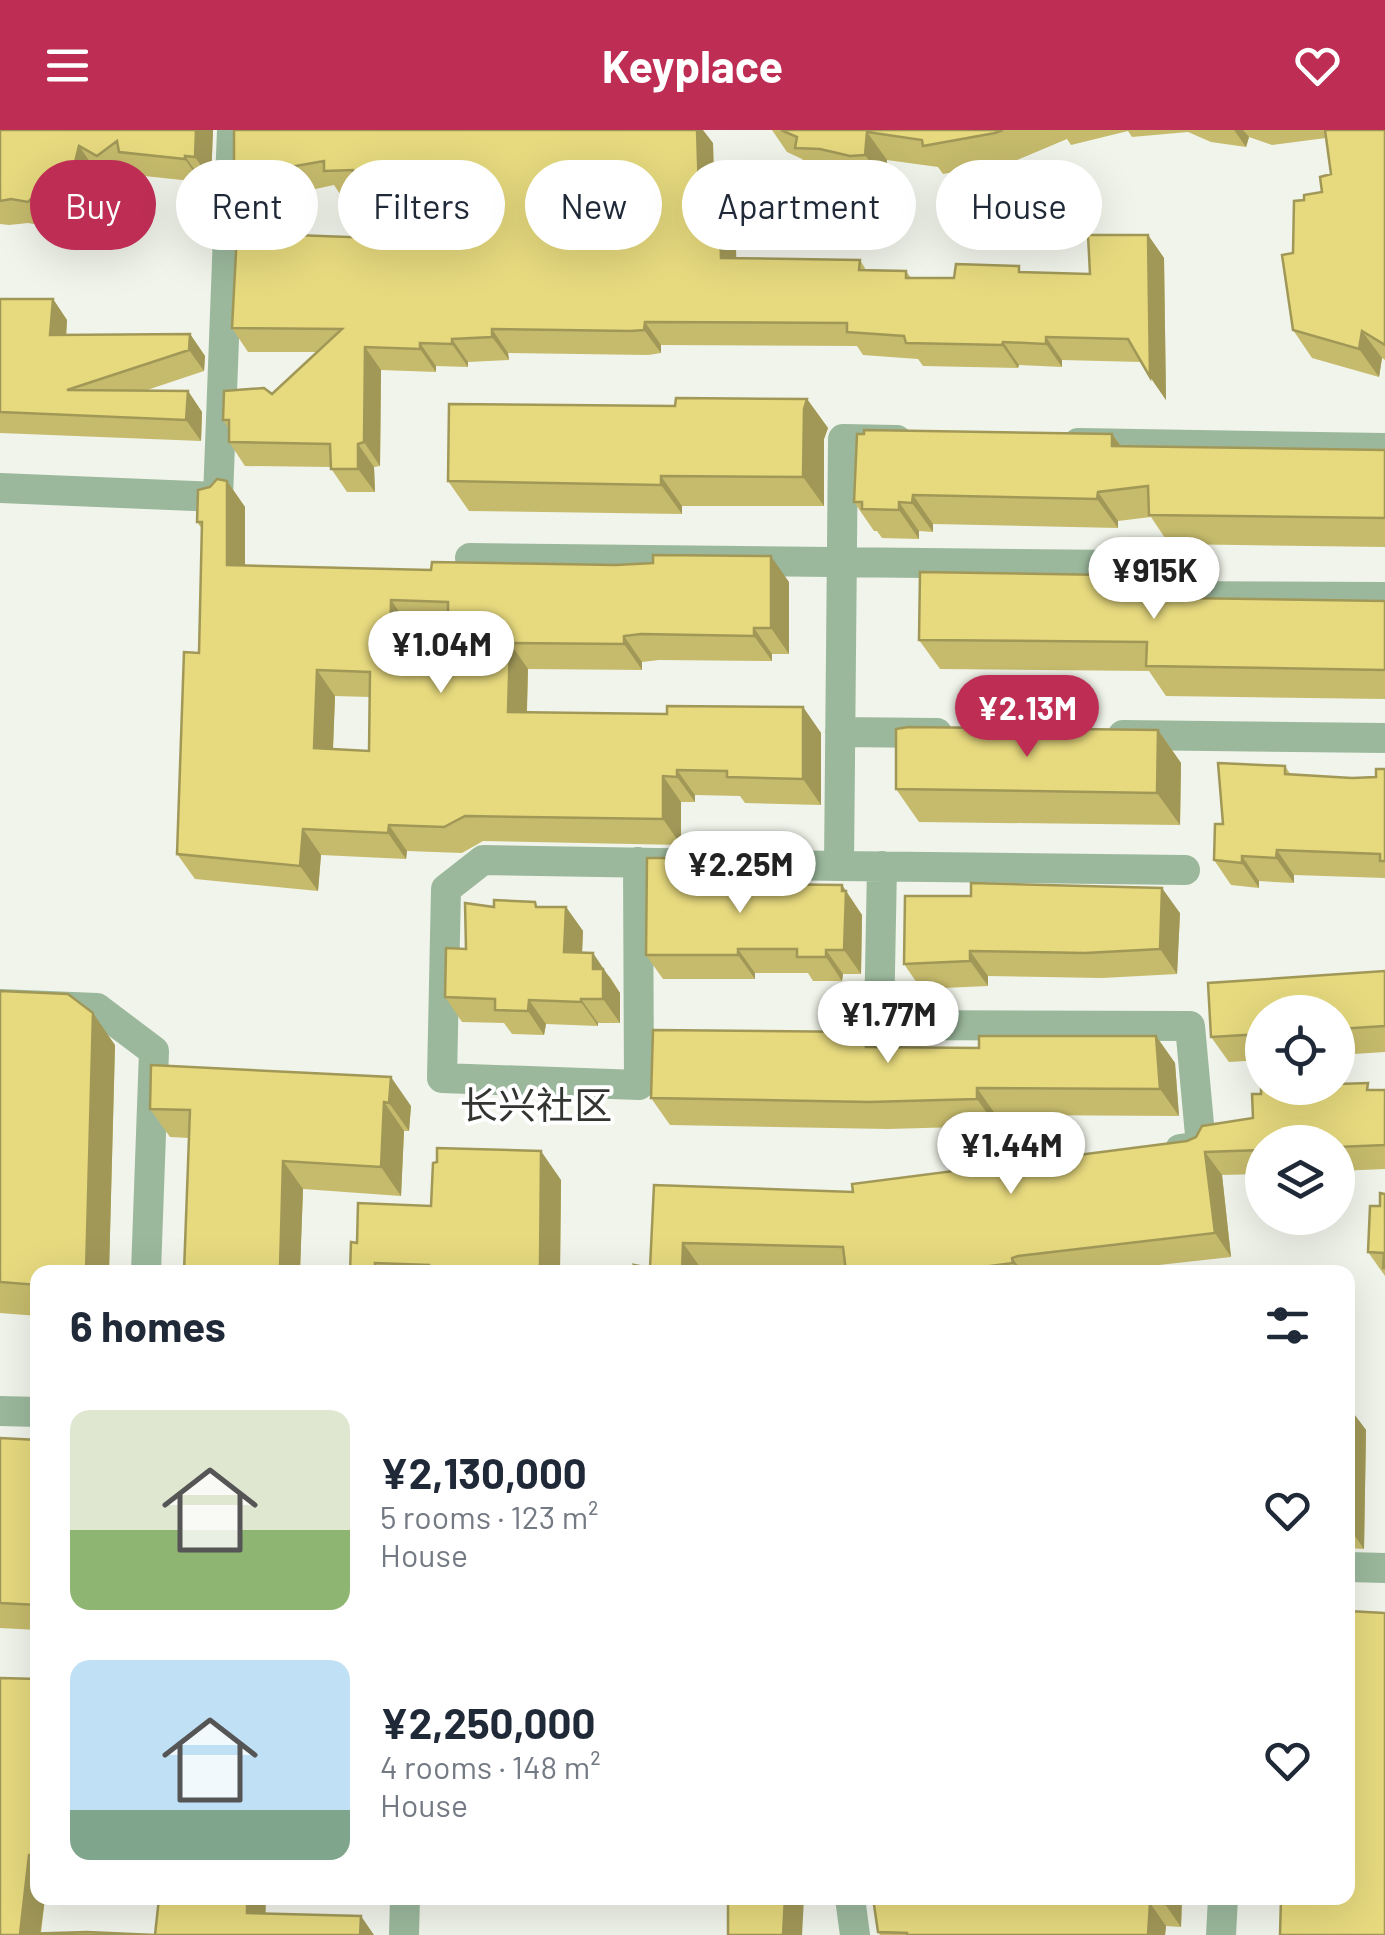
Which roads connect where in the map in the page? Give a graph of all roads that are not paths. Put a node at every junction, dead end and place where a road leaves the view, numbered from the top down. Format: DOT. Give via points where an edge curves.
graph roads {
  1 [pos="232,130"];
  2 [pos="920,440"];
  3 [pos="1056,443"];
  4 [pos="1385,448"];
  5 [pos="0,488"];
  6 [pos="470,558"];
  7 [pos="842,561"];
  8 [pos="1385,597"];
  9 [pos="840,732"];
  10 [pos="957,733"];
  11 [pos="1093,734"];
  12 [pos="1385,738"];
  13 [pos="638,862"];
  14 [pos="839,866"];
  15 [pos="882,866"];
  16 [pos="1184,870"];
  17 [pos="0,1004"];
  18 [pos="1142,1154"];
  19 [pos="146,1265"];
  20 [pos="0,1410"];
  21 [pos="30,1412"];
  22 [pos="1355,1567"];
  23 [pos="1385,1568"];
  24 [pos="405,1905"];
  25 [pos="851,1905"];
  26 [pos="1223,1905"];
  27 [pos="404,1935"];
  28 [pos="855,1935"];
  29 [pos="1222,1935"];
  1 -- 5 [label="street" via="218,497"];
  2 -- 7 [label="street" via="842,439"];
  3 -- 4 [label="street"];
  6 -- 7 [label="street"];
  7 -- 8 [label="street" via="1120,565 1152,596"];
  7 -- 9 [label="street"];
  9 -- 10 [label="street"];
  9 -- 14 [label="street"];
  11 -- 12 [label="street"];
  13 -- 13 [label="street" via="483,860 446,888 442,1078 640,1086"];
  13 -- 14 [label="street"];
  14 -- 15 [label="street"];
  15 -- 16 [label="street"];
  15 -- 18 [label="street" via="880,1025 1190,1026 1202,1146"];
  17 -- 19 [label="street" via="97,1008 154,1051"];
  20 -- 21 [label="street"];
  22 -- 23 [label="street"];
  24 -- 27 [label="street"];
  25 -- 28 [label="street"];
  26 -- 29 [label="street"];
}
